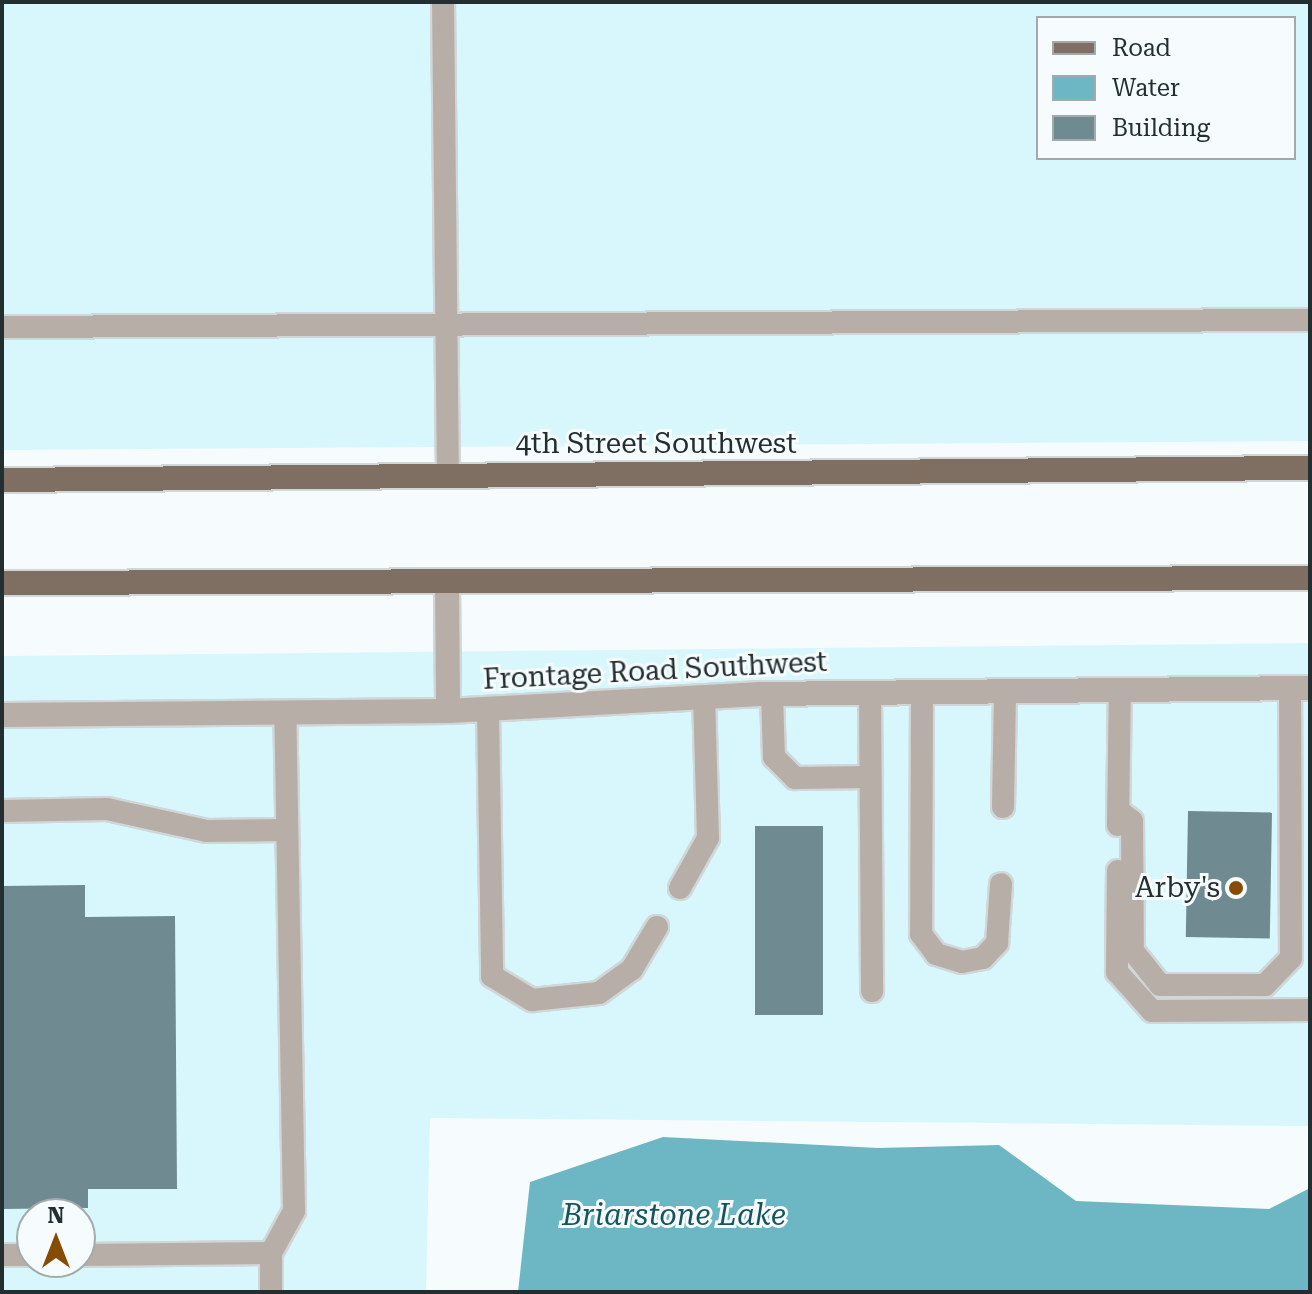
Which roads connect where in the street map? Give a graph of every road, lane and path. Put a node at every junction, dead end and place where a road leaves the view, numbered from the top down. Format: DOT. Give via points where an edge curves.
graph roads {
  1 [pos="443,2"];
  2 [pos="1310,320"];
  3 [pos="2,327"];
  4 [pos="446,327"];
  5 [pos="1310,468"];
  6 [pos="448,476"];
  7 [pos="2,480"];
  8 [pos="1310,578"];
  9 [pos="2,583"];
  10 [pos="447,585"];
  11 [pos="1300,688"];
  12 [pos="1120,690"];
  13 [pos="1005,691"];
  14 [pos="870,692"];
  15 [pos="922,692"];
  16 [pos="772,694"];
  17 [pos="704,697"];
  18 [pos="488,709"];
  19 [pos="448,711"];
  20 [pos="285,712"];
  21 [pos="2,715"];
  22 [pos="1300,765"];
  23 [pos="870,777"];
  24 [pos="1003,807"];
  25 [pos="2,811"];
  26 [pos="1119,811"];
  27 [pos="287,830"];
  28 [pos="1001,884"];
  29 [pos="680,888"];
  30 [pos="657,927"];
  31 [pos="872,991"];
  32 [pos="1310,1010"];
  33 [pos="271,1253"];
  34 [pos="96,1255"];
  35 [pos="271,1292"];
  1 -- 4 [label="lane"];
  2 -- 4 [label="lane"];
  3 -- 4 [label="lane"];
  4 -- 6 [label="lane"];
  5 -- 6 [label="main road, 4th Street Southwest"];
  6 -- 7 [label="main road, 4th Street Southwest"];
  8 -- 10 [label="main road"];
  9 -- 10 [label="main road"];
  10 -- 19 [label="street"];
  11 -- 12 [label="street, Frontage Road Southwest"];
  11 -- 22 [label="lane"];
  12 -- 13 [label="street, Frontage Road Southwest"];
  12 -- 26 [label="lane"];
  13 -- 15 [label="street, Frontage Road Southwest"];
  13 -- 24 [label="lane"];
  14 -- 15 [label="street, Frontage Road Southwest"];
  14 -- 16 [label="street, Frontage Road Southwest"];
  14 -- 23 [label="lane"];
  15 -- 28 [label="lane" via="921,934 936,954 962,962 983,958 997,943"];
  16 -- 17 [label="street, Frontage Road Southwest"];
  16 -- 23 [label="lane" via="774,757 795,778"];
  17 -- 18 [label="street, Frontage Road Southwest"];
  17 -- 29 [label="lane" via="708,838"];
  18 -- 19 [label="street, Frontage Road Southwest"];
  18 -- 30 [label="lane" via="492,976 532,1000 599,993 632,969"];
  19 -- 20 [label="street, Frontage Road Southwest"];
  20 -- 21 [label="street, Frontage Road Southwest"];
  20 -- 27 [label="lane"];
  22 -- 26 [label="lane" via="1291,958 1265,985 1160,985 1133,951 1132,821"];
  23 -- 31 [label="lane"];
  25 -- 27 [label="lane" via="107,809 206,831"];
  26 -- 32 [label="lane" via="1117,972 1152,1011"];
  27 -- 33 [label="lane" via="294,1211"];
  33 -- 34 [label="lane"];
  33 -- 35 [label="lane"];
}
